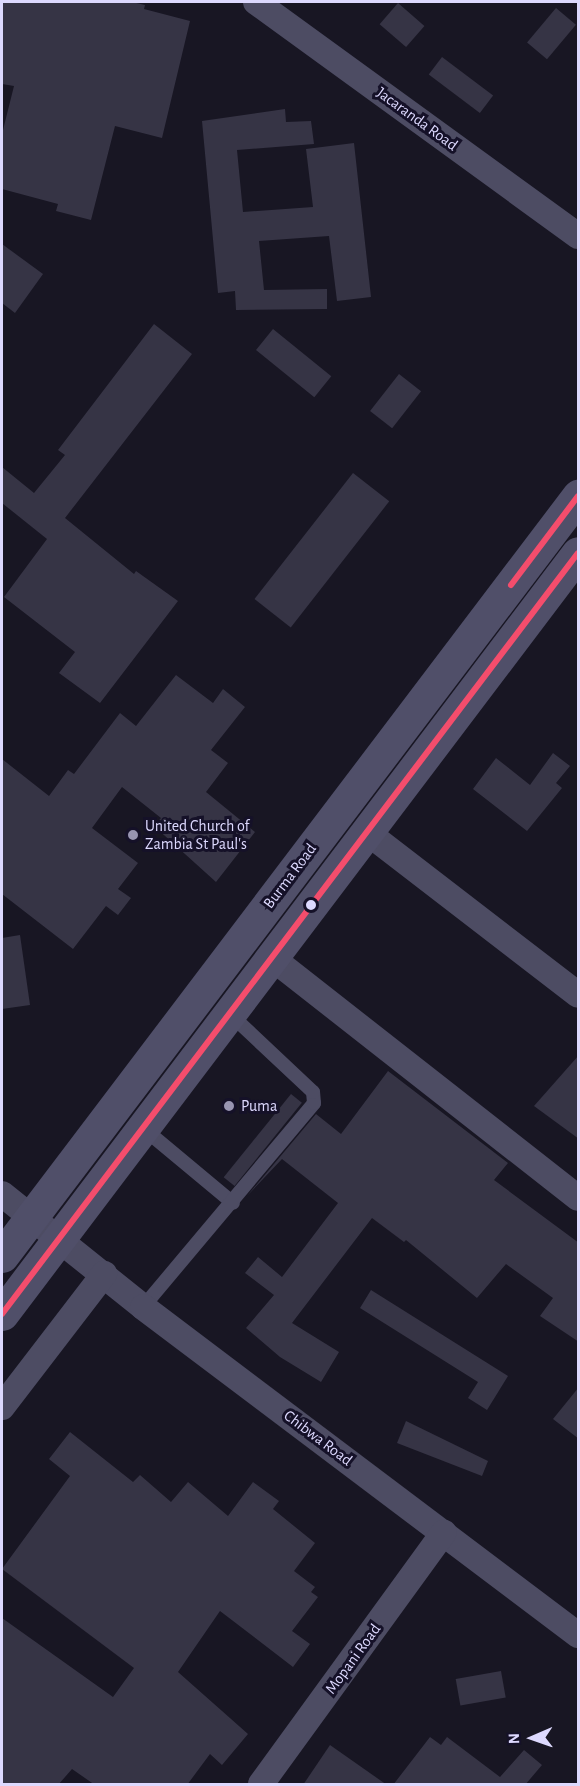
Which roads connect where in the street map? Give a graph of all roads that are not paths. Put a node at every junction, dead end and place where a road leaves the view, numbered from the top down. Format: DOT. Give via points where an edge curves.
graph roads {
  1 [pos="256,2"];
  2 [pos="579,236"];
  3 [pos="579,496"];
  4 [pos="579,553"];
  5 [pos="368,833"];
  6 [pos="272,958"];
  7 [pos="579,995"];
  8 [pos="230,1014"];
  9 [pos="143,1128"];
  10 [pos="2,1194"];
  11 [pos="579,1198"];
  12 [pos="233,1203"];
  13 [pos="31,1218"];
  14 [pos="58,1240"];
  15 [pos="2,1256"];
  16 [pos="104,1274"];
  17 [pos="142,1308"];
  18 [pos="2,1314"];
  19 [pos="2,1407"];
  20 [pos="444,1532"];
  21 [pos="579,1635"];
  22 [pos="261,1785"];
  1 -- 2 [label="street, Jacaranda Road"];
  3 -- 13 [label="main road, Burma Road"];
  4 -- 5 [label="main road"];
  5 -- 6 [label="main road"];
  5 -- 7 [label="street"];
  6 -- 8 [label="main road"];
  6 -- 11 [label="street"];
  8 -- 9 [label="main road"];
  8 -- 12 [label="lane" via="315,1097"];
  9 -- 12 [label="lane"];
  9 -- 14 [label="main road"];
  10 -- 13 [label="street, Chibwa Road"];
  12 -- 17 [label="lane"];
  13 -- 14 [label="street, Chibwa Road"];
  13 -- 15 [label="main road, Burma Road"];
  14 -- 16 [label="street, Chibwa Road"];
  14 -- 18 [label="main road"];
  16 -- 17 [label="street, Chibwa Road"];
  16 -- 19 [label="street"];
  17 -- 20 [label="street, Chibwa Road"];
  20 -- 21 [label="street, Chibwa Road"];
  20 -- 22 [label="street, Mopani Road"];
}
